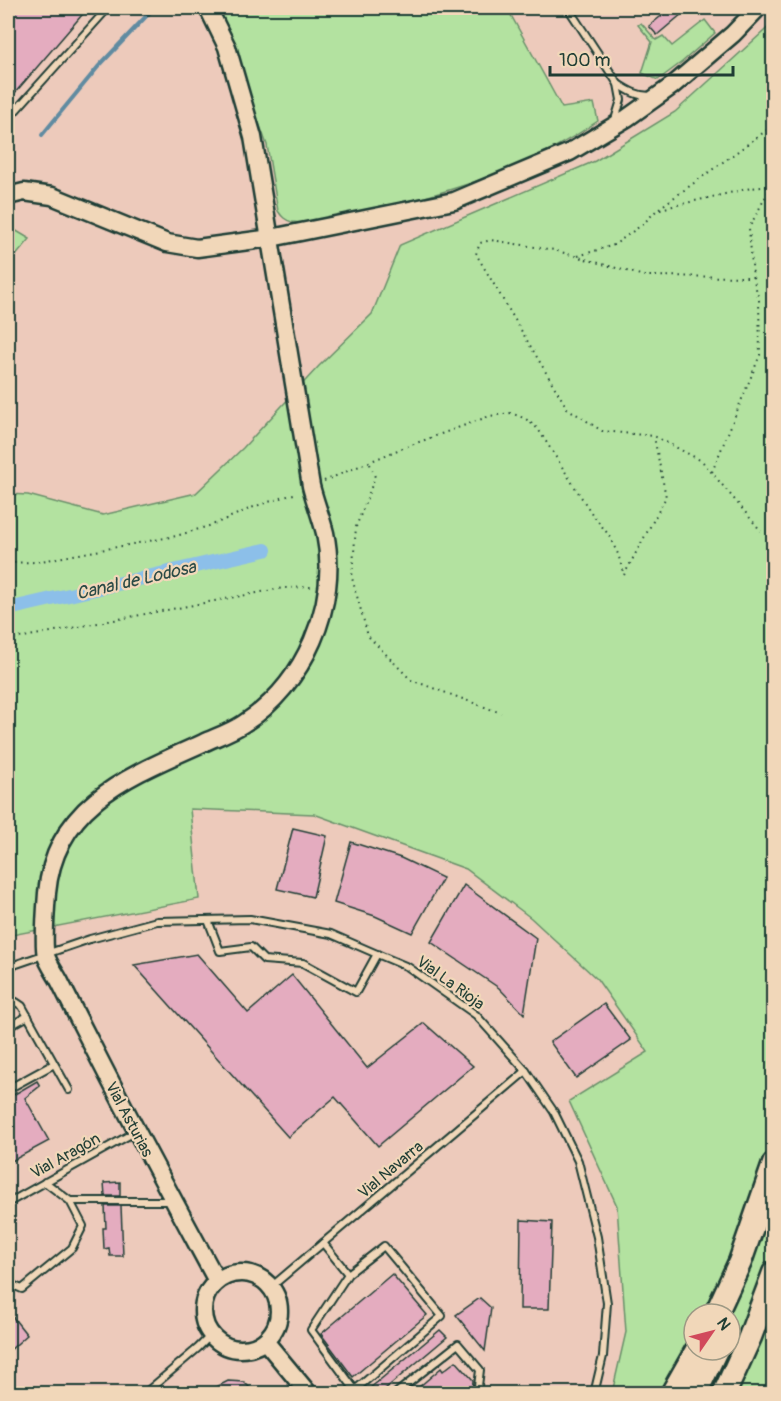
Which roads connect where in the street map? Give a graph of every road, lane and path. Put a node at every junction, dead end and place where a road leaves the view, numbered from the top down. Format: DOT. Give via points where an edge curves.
graph roads {
  1 [pos="13,8"];
  2 [pos="108,8"];
  3 [pos="208,8"];
  4 [pos="568,8"];
  5 [pos="758,8"];
  6 [pos="8,14"];
  7 [pos="618,84"];
  8 [pos="660,95"];
  9 [pos="8,119"];
  10 [pos="774,125"];
  11 [pos="609,129"];
  12 [pos="774,181"];
  13 [pos="772,186"];
  14 [pos="8,196"];
  15 [pos="658,209"];
  16 [pos="271,238"];
  17 [pos="578,256"];
  18 [pos="753,277"];
  19 [pos="654,436"];
  20 [pos="370,463"];
  21 [pos="712,472"];
  22 [pos="311,486"];
  23 [pos="761,531"];
  24 [pos="8,563"];
  25 [pos="327,589"];
  26 [pos="8,640"];
  27 [pos="501,713"];
  28 [pos="208,920"];
  29 [pos="377,954"];
  30 [pos="46,955"];
  31 [pos="8,967"];
  32 [pos="8,999"];
  33 [pos="28,1016"];
  34 [pos="8,1027"];
  35 [pos="54,1064"];
  36 [pos="526,1071"];
  37 [pos="8,1082"];
  38 [pos="69,1090"];
  39 [pos="136,1131"];
  40 [pos="774,1164"];
  41 [pos="45,1182"];
  42 [pos="774,1188"];
  43 [pos="70,1201"];
  44 [pos="174,1201"];
  45 [pos="8,1203"];
  46 [pos="322,1244"];
  47 [pos="774,1273"];
  48 [pos="348,1274"];
  49 [pos="217,1281"];
  50 [pos="8,1283"];
  51 [pos="271,1287"];
  52 [pos="722,1302"];
  53 [pos="736,1302"];
  54 [pos="774,1306"];
  55 [pos="211,1335"];
  56 [pos="265,1341"];
  57 [pos="690,1362"];
  58 [pos="710,1362"];
  59 [pos="144,1394"];
  60 [pos="309,1394"];
  61 [pos="395,1394"];
  62 [pos="477,1394"];
  63 [pos="594,1394"];
  64 [pos="672,1394"];
  65 [pos="695,1394"];
  66 [pos="724,1394"];
  67 [pos="740,1394"];
  1 -- 6 [label="lane"];
  2 -- 9 [label="lane"];
  3 -- 16 [label="street" via="227,47 253,137"];
  4 -- 7 [label="lane"];
  5 -- 8 [label="street"];
  7 -- 8 [label="lane" via="640,96"];
  7 -- 11 [label="lane" via="621,100"];
  8 -- 11 [label="street"];
  10 -- 15 [label="path"];
  11 -- 16 [label="street" via="570,152 454,201"];
  12 -- 13 [label="path"];
  13 -- 15 [label="path"];
  13 -- 18 [label="path" via="749,228"];
  14 -- 16 [label="street" via="24,192 52,196 166,243 197,248"];
  15 -- 17 [label="path" via="614,245"];
  16 -- 22 [label="street"];
  17 -- 18 [label="path" via="644,276"];
  17 -- 19 [label="path" via="491,240 480,243 476,254 567,408 602,431"];
  18 -- 21 [label="path" via="759,300 760,355"];
  19 -- 20 [label="path" via="666,497 624,576 608,534 538,429 526,418 511,413 490,416"];
  19 -- 21 [label="path" via="702,461"];
  20 -- 22 [label="path"];
  20 -- 27 [label="path" via="375,477 356,527 352,578 368,636 411,680"];
  21 -- 23 [label="path"];
  22 -- 24 [label="path" via="176,536 36,562"];
  22 -- 25 [label="street" via="325,534"];
  25 -- 26 [label="path" via="283,588"];
  25 -- 30 [label="street" via="322,616 300,666 266,706 243,724 128,777 83,811 57,849 49,873"];
  28 -- 29 [label="lane, Vial La Rioja" via="250,919 331,934"];
  28 -- 29 [label="lane" via="220,951 251,947 264,960 303,963 356,992"];
  28 -- 30 [label="lane, Vial La Rioja" via="157,921"];
  29 -- 36 [label="lane, Vial La Rioja" via="408,967 476,1015"];
  30 -- 31 [label="lane, Vial La Rioja"];
  30 -- 39 [label="street, Vial Asturias"];
  32 -- 33 [label="lane" via="22,1006"];
  33 -- 34 [label="lane"];
  33 -- 35 [label="lane"];
  35 -- 37 [label="lane" via="10,1088"];
  35 -- 38 [label="lane"];
  36 -- 46 [label="lane, Vial Navarra"];
  36 -- 63 [label="lane, Vial La Rioja" via="554,1112 578,1161 597,1237 607,1303 603,1356"];
  39 -- 41 [label="lane, Vial Aragón"];
  39 -- 44 [label="street, Vial Asturias"];
  40 -- 52 [label="highway" via="740,1262"];
  41 -- 43 [label="lane"];
  41 -- 45 [label="lane, Vial Aragón"];
  42 -- 53 [label="highway"];
  43 -- 44 [label="lane"];
  43 -- 50 [label="lane" via="83,1226 72,1248 22,1289"];
  44 -- 49 [label="street, Vial Asturias"];
  46 -- 48 [label="lane"];
  46 -- 51 [label="lane, Vial Navarra"];
  47 -- 66 [label="highway"];
  48 -- 48 [label="lane" via="384,1246 442,1316 355,1390 310,1330"];
  49 -- 51 [label="street" via="230,1274 245,1273 260,1277"];
  49 -- 55 [label="street" via="207,1292 203,1307 204,1322"];
  51 -- 56 [label="street" via="278,1300 279,1315 275,1330"];
  54 -- 67 [label="highway"];
  55 -- 56 [label="street" via="223,1345 237,1349 252,1348"];
  55 -- 59 [label="lane"];
  56 -- 60 [label="street"];
  57 -- 64 [label="highway"];
  58 -- 65 [label="highway"];
  61 -- 62 [label="lane" via="458,1344 480,1370"];
}
